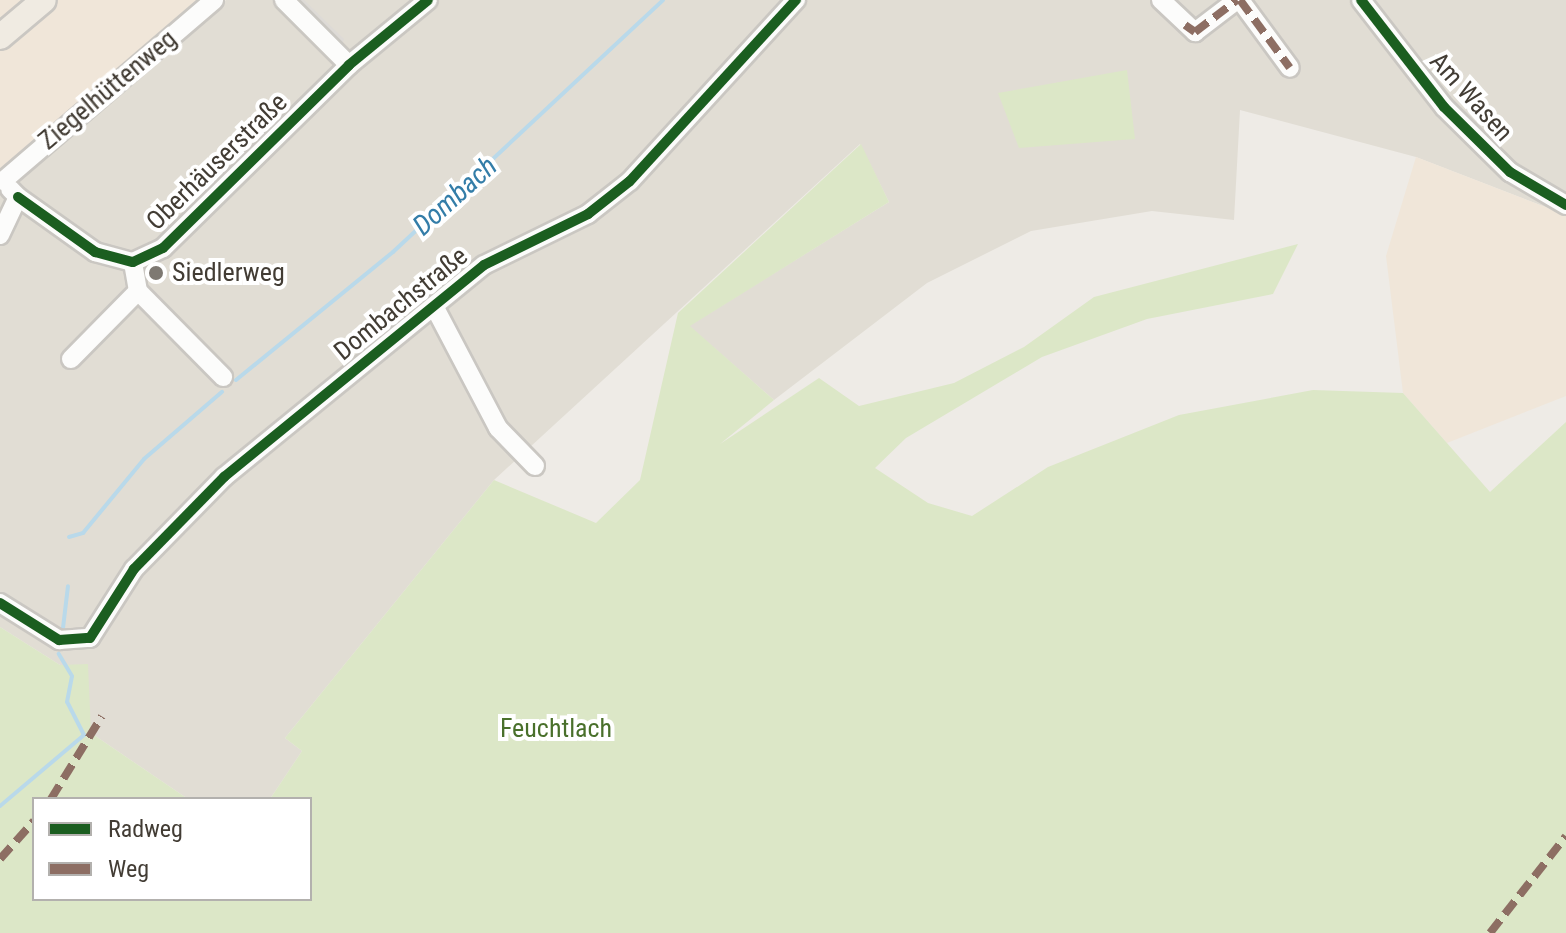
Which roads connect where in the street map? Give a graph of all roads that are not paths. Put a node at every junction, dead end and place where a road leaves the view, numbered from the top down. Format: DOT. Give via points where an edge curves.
graph roads {
  1 [pos="44,0"];
  2 [pos="214,0"];
  3 [pos="284,0"];
  4 [pos="428,0"];
  5 [pos="796,0"];
  6 [pos="1161,0"];
  7 [pos="1238,0"];
  8 [pos="1361,0"];
  9 [pos="0,37"];
  10 [pos="349,65"];
  11 [pos="1290,68"];
  12 [pos="1,179"];
  13 [pos="18,197"];
  14 [pos="1566,205"];
  15 [pos="0,235"];
  16 [pos="133,262"];
  17 [pos="138,291"];
  18 [pos="434,306"];
  19 [pos="71,359"];
  20 [pos="223,377"];
  21 [pos="535,466"];
  22 [pos="0,603"];
  1 -- 9 [label="main road"];
  2 -- 12 [label="street, Ziegelhüttenweg"];
  3 -- 10 [label="street"];
  4 -- 10 [label="street, Oberhäuserstraße"];
  5 -- 18 [label="street, Dombachstraße" via="630,181 588,214 484,265"];
  6 -- 7 [label="street" via="1195,32"];
  7 -- 11 [label="street"];
  8 -- 14 [label="street, Am Wasen" via="1444,107 1510,172"];
  10 -- 16 [label="street, Oberhäuserstraße" via="185,229"];
  12 -- 13 [label="street, Oberhäuserstraße"];
  13 -- 15 [label="street"];
  13 -- 16 [label="street, Oberhäuserstraße" via="62,234"];
  16 -- 17 [label="street, Oberhäuserstraße"];
  17 -- 19 [label="street"];
  17 -- 20 [label="street"];
  18 -- 21 [label="street, Dombachstraße" via="498,428"];
  18 -- 22 [label="street, Dombachstraße" via="224,477 134,569 90,638 59,640"];
}
